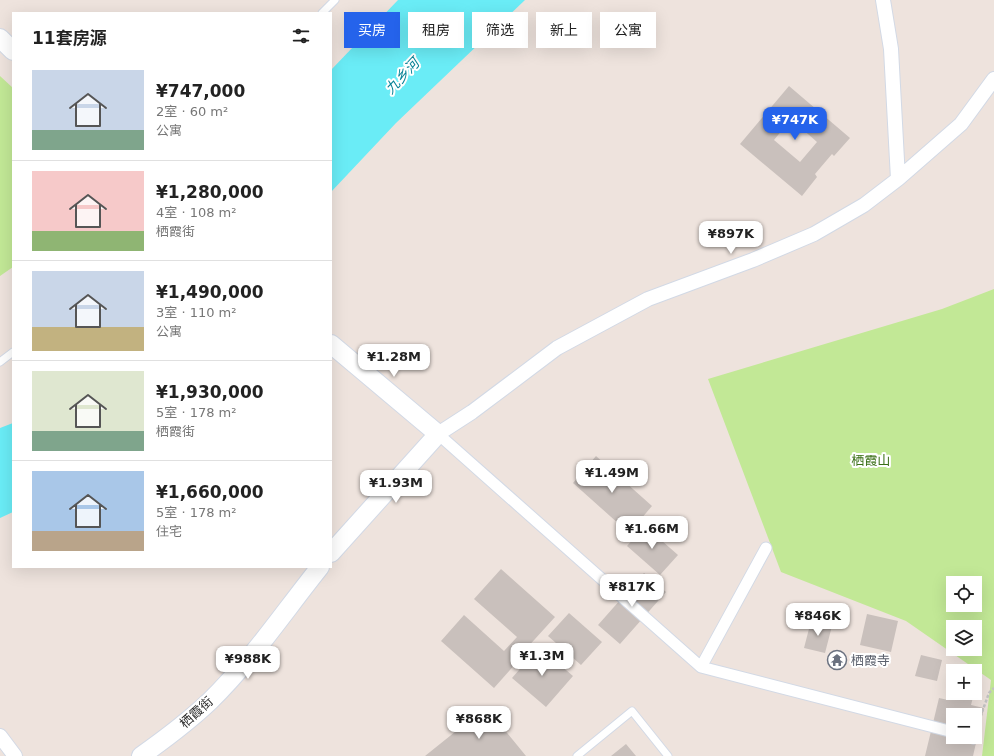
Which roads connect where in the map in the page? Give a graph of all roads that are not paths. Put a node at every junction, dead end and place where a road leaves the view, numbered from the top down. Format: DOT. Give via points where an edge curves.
graph roads {
  1 [pos="335,0"];
  2 [pos="883,0"];
  3 [pos="323,12"];
  4 [pos="0,38"];
  5 [pos="12,50"];
  6 [pos="994,79"];
  7 [pos="898,179"];
  8 [pos="332,345"];
  9 [pos="12,353"];
  10 [pos="0,362"];
  11 [pos="438,434"];
  12 [pos="766,548"];
  13 [pos="332,552"];
  14 [pos="319,568"];
  15 [pos="701,667"];
  16 [pos="946,730"];
  17 [pos="0,736"];
  18 [pos="15,756"];
  19 [pos="141,756"];
  20 [pos="576,756"];
  21 [pos="668,756"];
  1 -- 3 [label="lane"];
  2 -- 7 [label="street" via="892,49"];
  4 -- 5 [label="street"];
  6 -- 7 [label="street" via="962,124"];
  7 -- 11 [label="street" via="864,205 814,234 648,299 557,348 472,412"];
  8 -- 11 [label="street"];
  9 -- 10 [label="lane"];
  11 -- 13 [label="street"];
  11 -- 15 [label="street"];
  12 -- 15 [label="street"];
  14 -- 19 [label="street, 栖霞街" via="250,656 210,700"];
  15 -- 16 [label="street"];
  17 -- 18 [label="street"];
  20 -- 21 [label="lane" via="632,711"];
}
